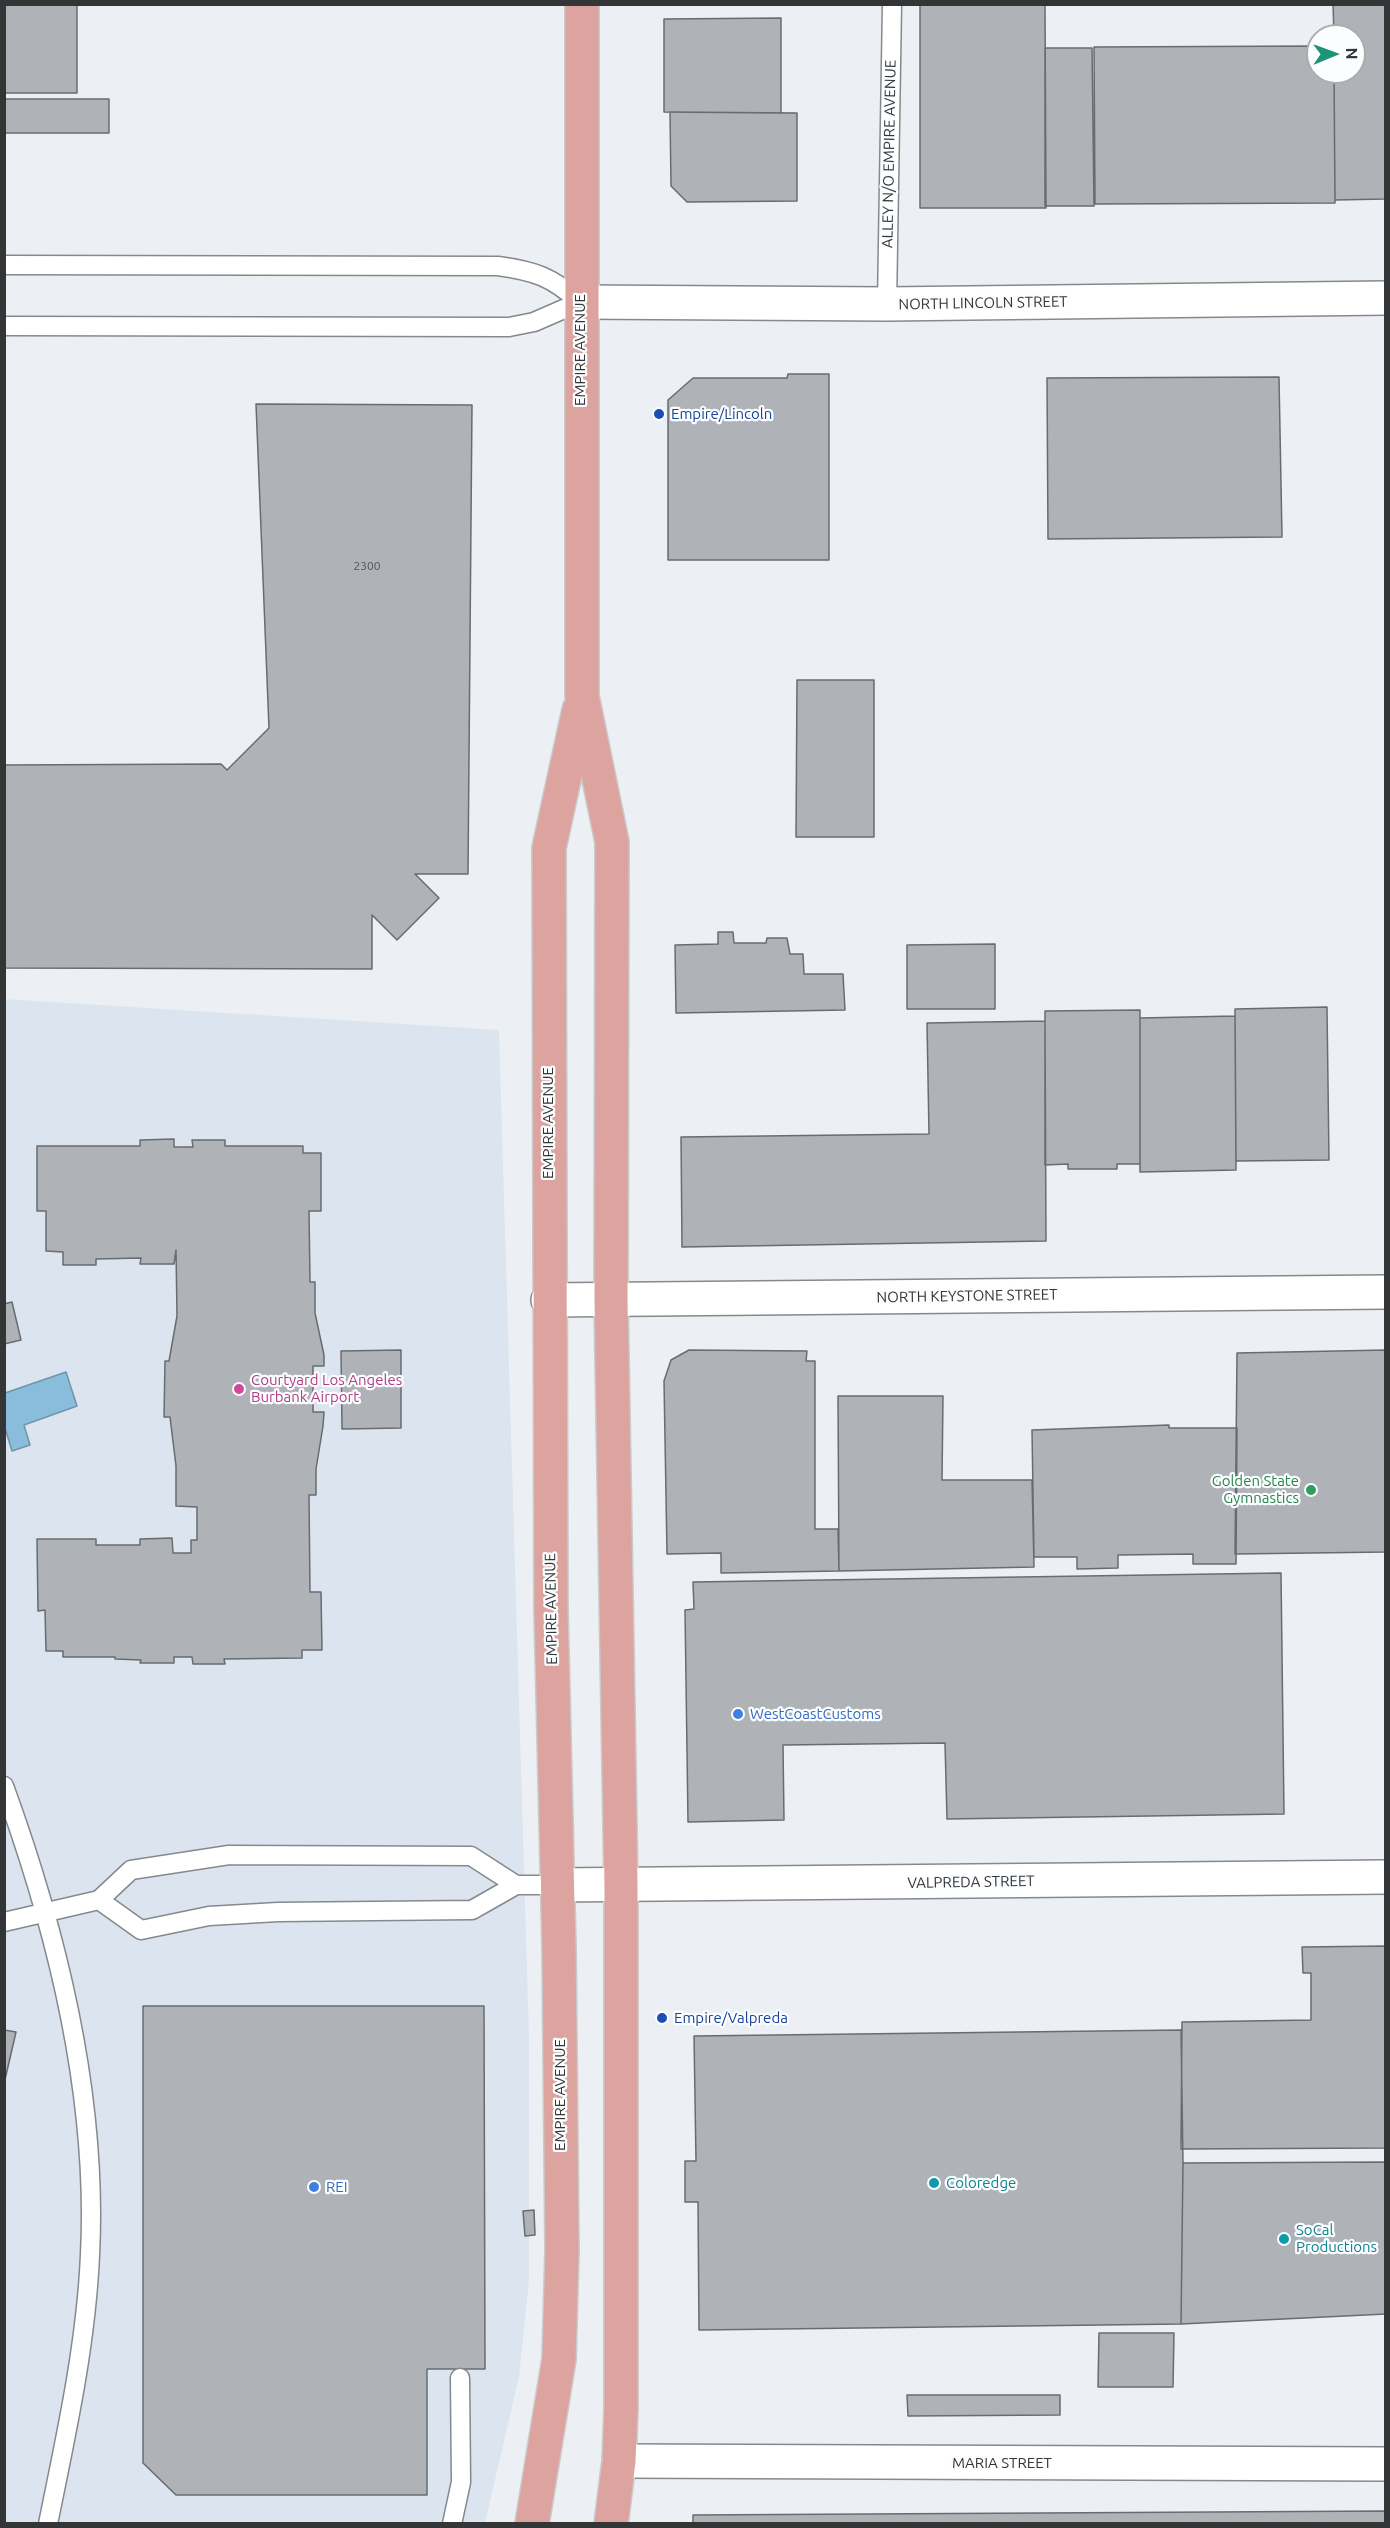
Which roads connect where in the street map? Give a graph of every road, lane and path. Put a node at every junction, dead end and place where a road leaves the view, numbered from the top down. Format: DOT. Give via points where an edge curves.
graph roads {
  1 [pos="582,4"];
  2 [pos="892,4"];
  3 [pos="4,265"];
  4 [pos="1386,298"];
  5 [pos="580,302"];
  6 [pos="887,304"];
  7 [pos="4,327"];
  8 [pos="582,696"];
  9 [pos="1386,1292"];
  10 [pos="610,1299"];
  11 [pos="548,1300"];
  12 [pos="4,1786"];
  13 [pos="1386,1877"];
  14 [pos="516,1885"];
  15 [pos="557,1885"];
  16 [pos="621,1886"];
  17 [pos="99,1900"];
  18 [pos="47,1913"];
  19 [pos="4,1922"];
  20 [pos="460,2378"];
  21 [pos="619,2461"];
  22 [pos="1386,2464"];
  23 [pos="48,2523"];
  24 [pos="452,2523"];
  25 [pos="532,2523"];
  26 [pos="611,2523"];
  1 -- 5 [label="main road, EMPIRE AVENUE"];
  2 -- 6 [label="lane, ALLEY N/O EMPIRE AVENUE"];
  3 -- 5 [label="lane" via="498,266 540,274 559,283"];
  4 -- 6 [label="street, NORTH LINCOLN STREET"];
  5 -- 6 [label="street, NORTH LINCOLN STREET"];
  5 -- 7 [label="lane" via="534,322 509,327"];
  5 -- 8 [label="main road, EMPIRE AVENUE"];
  8 -- 10 [label="main road, EMPIRE AVENUE" via="612,842"];
  8 -- 11 [label="main road, EMPIRE AVENUE" via="549,848"];
  9 -- 10 [label="street, NORTH KEYSTONE STREET"];
  10 -- 11 [label="street, NORTH KEYSTONE STREET"];
  10 -- 16 [label="main road, EMPIRE AVENUE"];
  11 -- 15 [label="main road, EMPIRE AVENUE"];
  12 -- 18 [label="lane"];
  13 -- 16 [label="street, VALPREDA STREET"];
  14 -- 15 [label="lane"];
  14 -- 17 [label="lane" via="472,1910 278,1912 209,1916 141,1929"];
  14 -- 17 [label="lane" via="471,1856 263,1853 132,1870"];
  15 -- 16 [label="street, VALPREDA STREET"];
  15 -- 25 [label="main road, EMPIRE AVENUE" via="560,2359"];
  16 -- 21 [label="main road, EMPIRE AVENUE"];
  17 -- 18 [label="lane"];
  18 -- 19 [label="lane"];
  18 -- 23 [label="lane" via="80,2081 90,2234 78,2372"];
  20 -- 24 [label="lane" via="461,2482"];
  21 -- 22 [label="street, MARIA STREET"];
  21 -- 26 [label="main road, EMPIRE AVENUE"];
}
